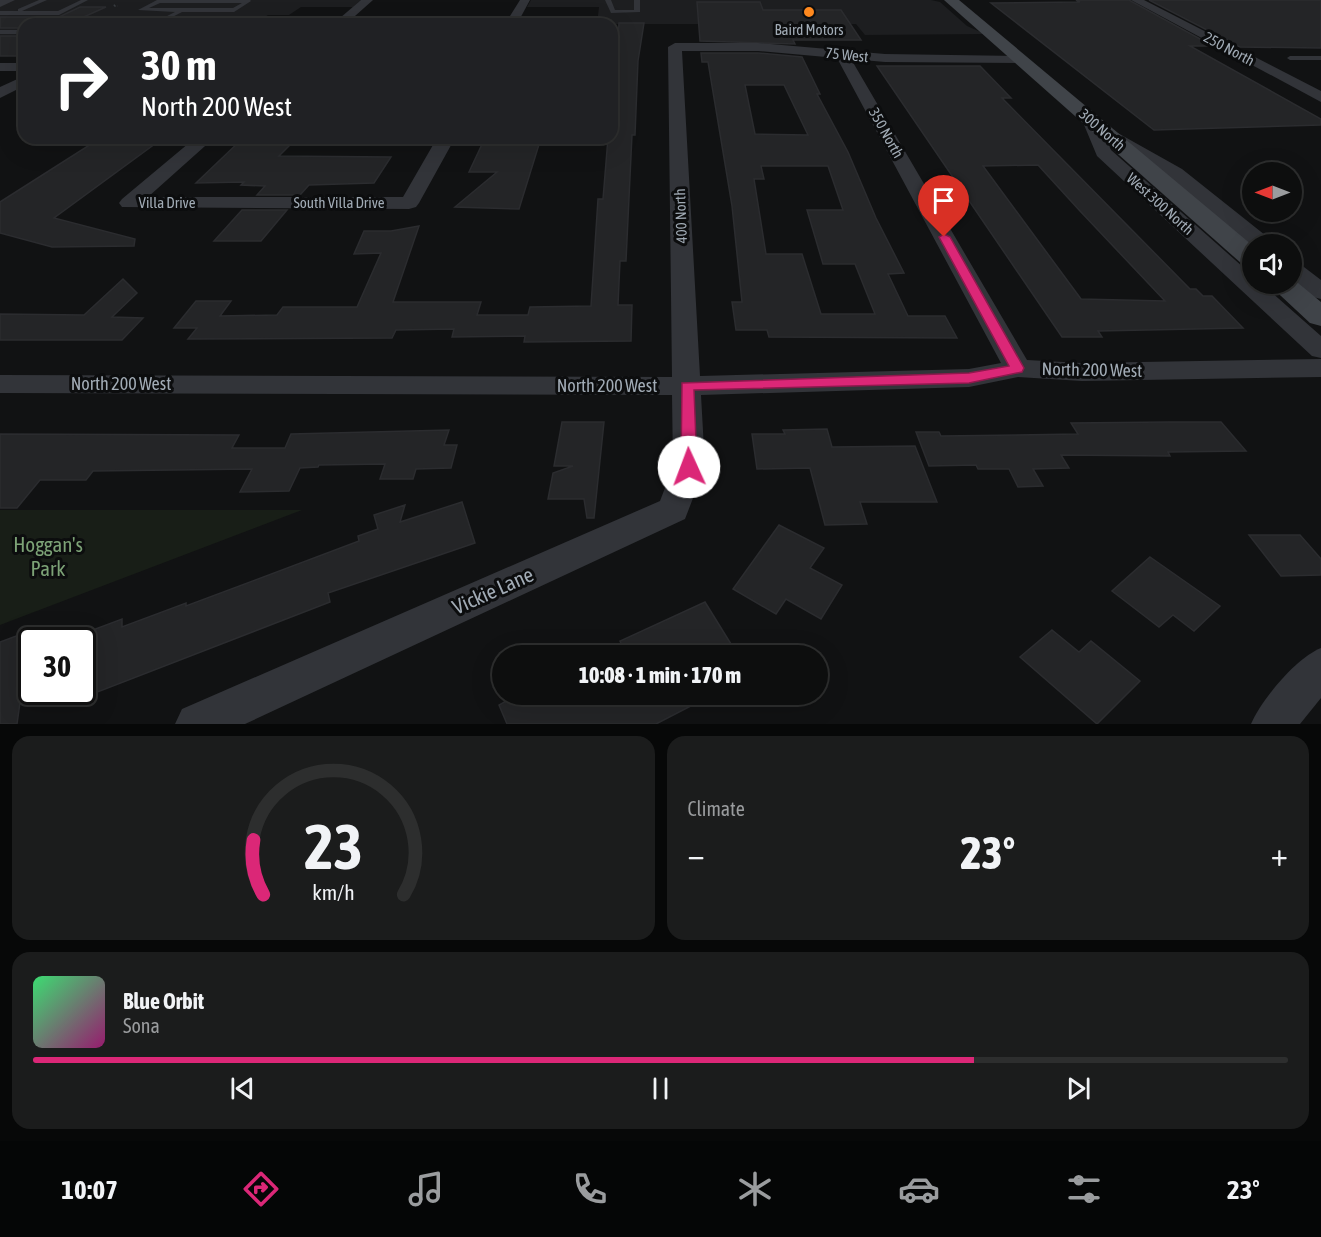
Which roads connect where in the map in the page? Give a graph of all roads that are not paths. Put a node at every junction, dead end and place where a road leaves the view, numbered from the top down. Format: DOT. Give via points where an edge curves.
graph roads {
  1 [pos="85,0"];
  2 [pos="211,0"];
  3 [pos="368,0"];
  4 [pos="525,0"];
  5 [pos="608,0"];
  6 [pos="637,0"];
  7 [pos="951,0"];
  8 [pos="1136,0"];
  9 [pos="42,1"];
  10 [pos="30,3"];
  11 [pos="9,6"];
  12 [pos="185,10"];
  13 [pos="167,18"];
  14 [pos="346,18"];
  15 [pos="514,18"];
  16 [pos="0,32"];
  17 [pos="18,32"];
  18 [pos="675,47"];
  19 [pos="842,55"];
  20 [pos="1246,58"];
  21 [pos="1290,58"];
  22 [pos="1321,58"];
  23 [pos="1020,59"];
  24 [pos="0,67"];
  25 [pos="18,67"];
  26 [pos="18,83"];
  27 [pos="0,93"];
  28 [pos="1321,97"];
  29 [pos="1090,120"];
  30 [pos="198,144"];
  31 [pos="443,144"];
  32 [pos="269,202"];
  33 [pos="1242,242"];
  34 [pos="1302,277"];
  35 [pos="1321,292"];
  36 [pos="1294,294"];
  37 [pos="1321,317"];
  38 [pos="1321,350"];
  39 [pos="1018,368"];
  40 [pos="1321,368"];
  41 [pos="0,384"];
  42 [pos="687,386"];
  43 [pos="1321,667"];
  44 [pos="197,724"];
  45 [pos="1273,724"];
  1 -- 11 [label="lane" via="59,13"];
  2 -- 12 [label="lane"];
  2 -- 12 [label="lane" via="248,1 234,10"];
  2 -- 12 [label="lane" via="159,1 141,10"];
  3 -- 14 [label="street"];
  4 -- 15 [label="street"];
  5 -- 6 [label="lane" via="613,12 637,12"];
  7 -- 23 [label="main road, 300 North"];
  8 -- 20 [label="street, 250 North"];
  9 -- 10 [label="lane"];
  10 -- 11 [label="lane"];
  10 -- 11 [label="lane"];
  12 -- 13 [label="lane"];
  16 -- 17 [label="lane"];
  18 -- 19 [label="street, 75 West" via="758,47"];
  18 -- 42 [label="street, 400 North"];
  19 -- 23 [label="street, 75 West"];
  19 -- 39 [label="street, 350 North"];
  20 -- 21 [label="street"];
  20 -- 28 [label="street, 250 North"];
  21 -- 22 [label="lane"];
  23 -- 29 [label="main road, 300 North"];
  24 -- 25 [label="street"];
  26 -- 27 [label="street"];
  29 -- 33 [label="main road, 300 North"];
  29 -- 38 [label="street, West 300 North" via="1102,152"];
  30 -- 32 [label="street, Villa Drive" via="129,202"];
  31 -- 32 [label="street, South Villa Drive" via="409,202"];
  34 -- 35 [label="street"];
  36 -- 37 [label="main road"];
  39 -- 40 [label="street, North 200 West" via="1082,372"];
  39 -- 42 [label="street, North 200 West" via="969,378"];
  41 -- 42 [label="street, North 200 West"];
  42 -- 44 [label="street, Vickie Lane" via="689,467 673,510"];
  43 -- 45 [label="street"];
}
